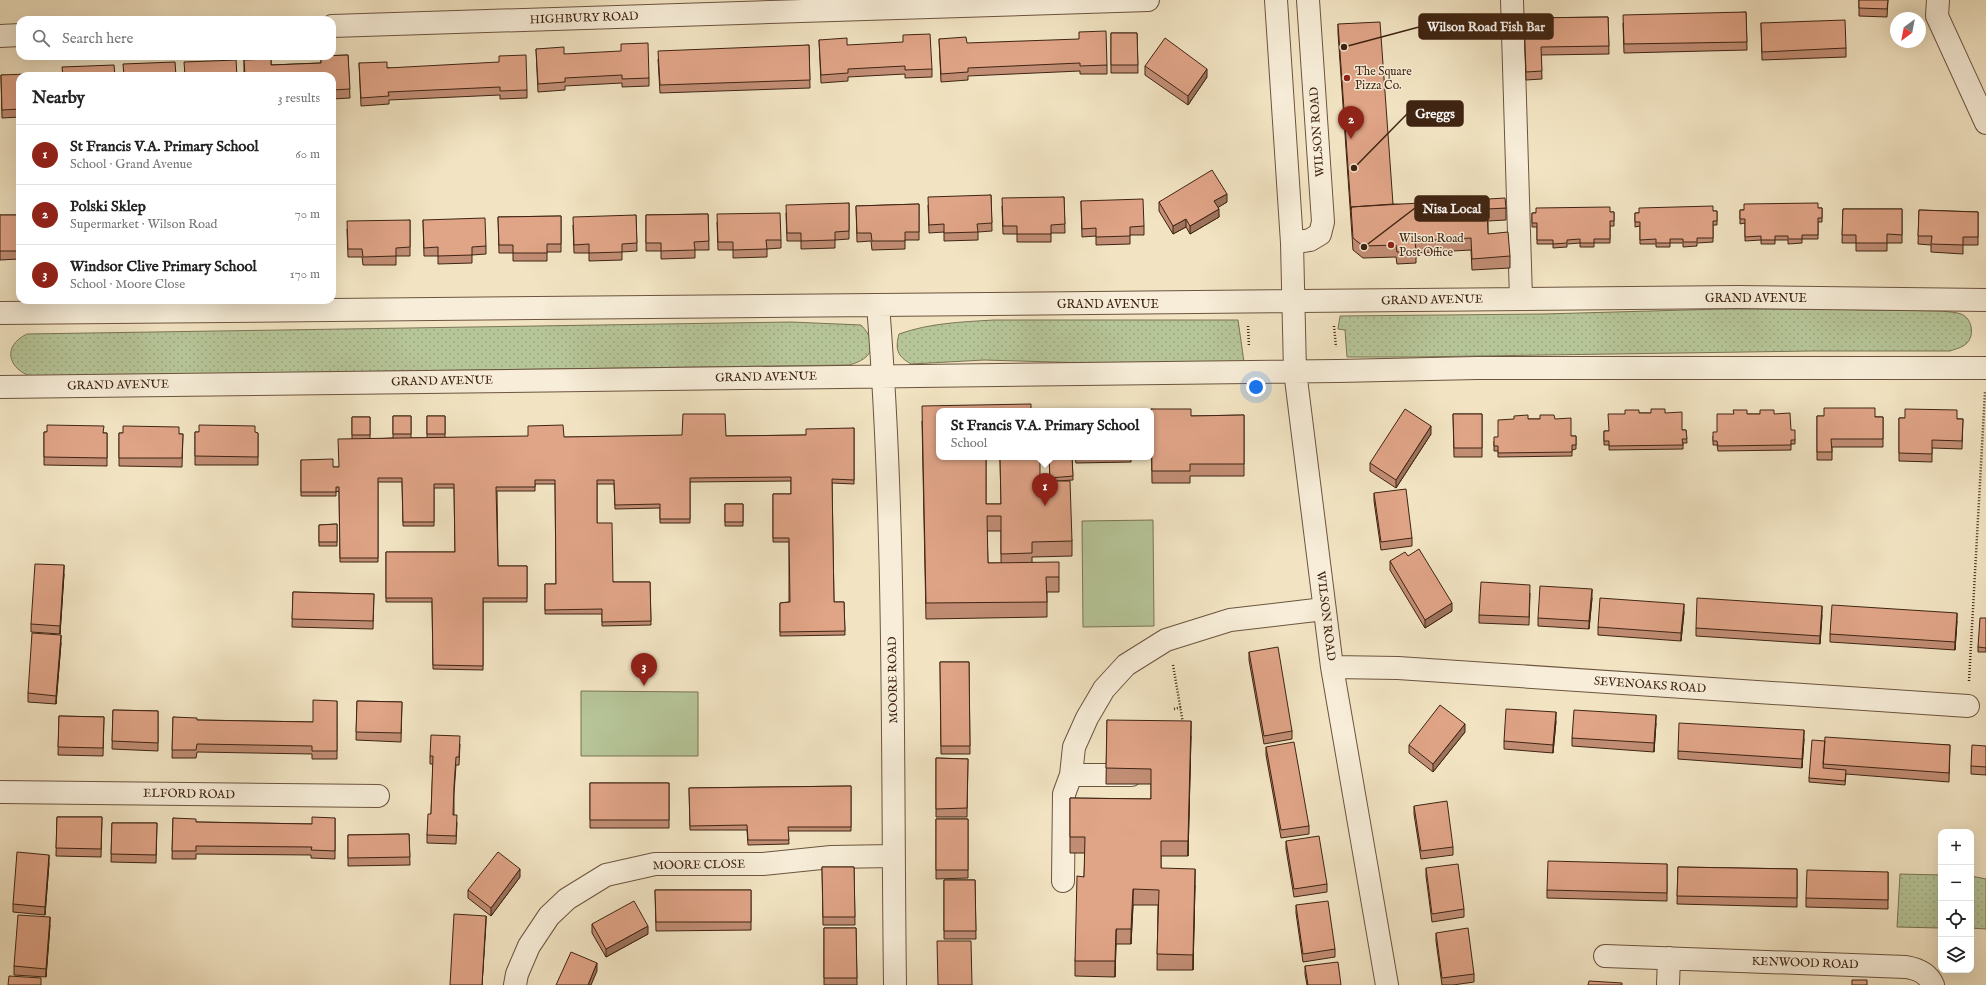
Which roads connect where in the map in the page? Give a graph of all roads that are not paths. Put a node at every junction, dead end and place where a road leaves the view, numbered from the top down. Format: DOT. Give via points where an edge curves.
graph roads {
  1 [pos="1148,0"];
  2 [pos="1276,0"];
  3 [pos="1308,0"];
  4 [pos="1512,0"];
  5 [pos="1938,0"];
  6 [pos="336,26"];
  7 [pos="16,35"];
  8 [pos="0,36"];
  9 [pos="1986,124"];
  10 [pos="1292,243"];
  11 [pos="1521,299"];
  12 [pos="1986,300"];
  13 [pos="1293,302"];
  14 [pos="878,306"];
  15 [pos="0,313"];
  16 [pos="1986,368"];
  17 [pos="1295,371"];
  18 [pos="884,376"];
  19 [pos="0,387"];
  20 [pos="1324,609"];
  21 [pos="1332,667"];
  22 [pos="1968,706"];
  23 [pos="1071,775"];
  24 [pos="1131,775"];
  25 [pos="0,792"];
  26 [pos="378,796"];
  27 [pos="893,856"];
  28 [pos="1063,880"];
  29 [pos="1605,956"];
  30 [pos="1669,958"];
  31 [pos="515,985"];
  32 [pos="895,985"];
  33 [pos="1387,985"];
  34 [pos="1668,985"];
  35 [pos="1933,985"];
  1 -- 6 [label="street, HIGHBURY ROAD"];
  2 -- 10 [label="street, WILSON ROAD"];
  3 -- 10 [label="street, WILSON ROAD" via="1323,222 1320,234 1310,240"];
  4 -- 11 [label="street"];
  5 -- 9 [label="street" via="1937,16"];
  7 -- 8 [label="street"];
  10 -- 13 [label="street, WILSON ROAD"];
  11 -- 12 [label="street, GRAND AVENUE" via="1738,297"];
  11 -- 13 [label="street, GRAND AVENUE"];
  13 -- 14 [label="street, GRAND AVENUE"];
  13 -- 17 [label="street, WILSON ROAD"];
  14 -- 15 [label="street, GRAND AVENUE"];
  14 -- 18 [label="street"];
  16 -- 17 [label="street, GRAND AVENUE" via="1477,368"];
  17 -- 18 [label="street, GRAND AVENUE"];
  17 -- 20 [label="street, WILSON ROAD"];
  18 -- 19 [label="street, GRAND AVENUE"];
  18 -- 27 [label="street, MOORE ROAD" via="893,664"];
  20 -- 21 [label="street, WILSON ROAD"];
  20 -- 23 [label="street" via="1230,620 1166,640 1126,665 1104,689 1087,718 1074,746"];
  21 -- 22 [label="street, SEVENOAKS ROAD" via="1398,668"];
  21 -- 33 [label="street, WILSON ROAD"];
  23 -- 24 [label="street"];
  23 -- 28 [label="street" via="1064,794"];
  25 -- 26 [label="street, ELFORD ROAD"];
  27 -- 31 [label="street, MOORE CLOSE" via="763,864 655,864 606,876 567,899 549,916 529,946"];
  27 -- 32 [label="street, MOORE ROAD"];
  29 -- 30 [label="street, KENWOOD ROAD"];
  30 -- 34 [label="street"];
  30 -- 35 [label="street, KENWOOD ROAD" via="1917,968 1926,974"];
}
